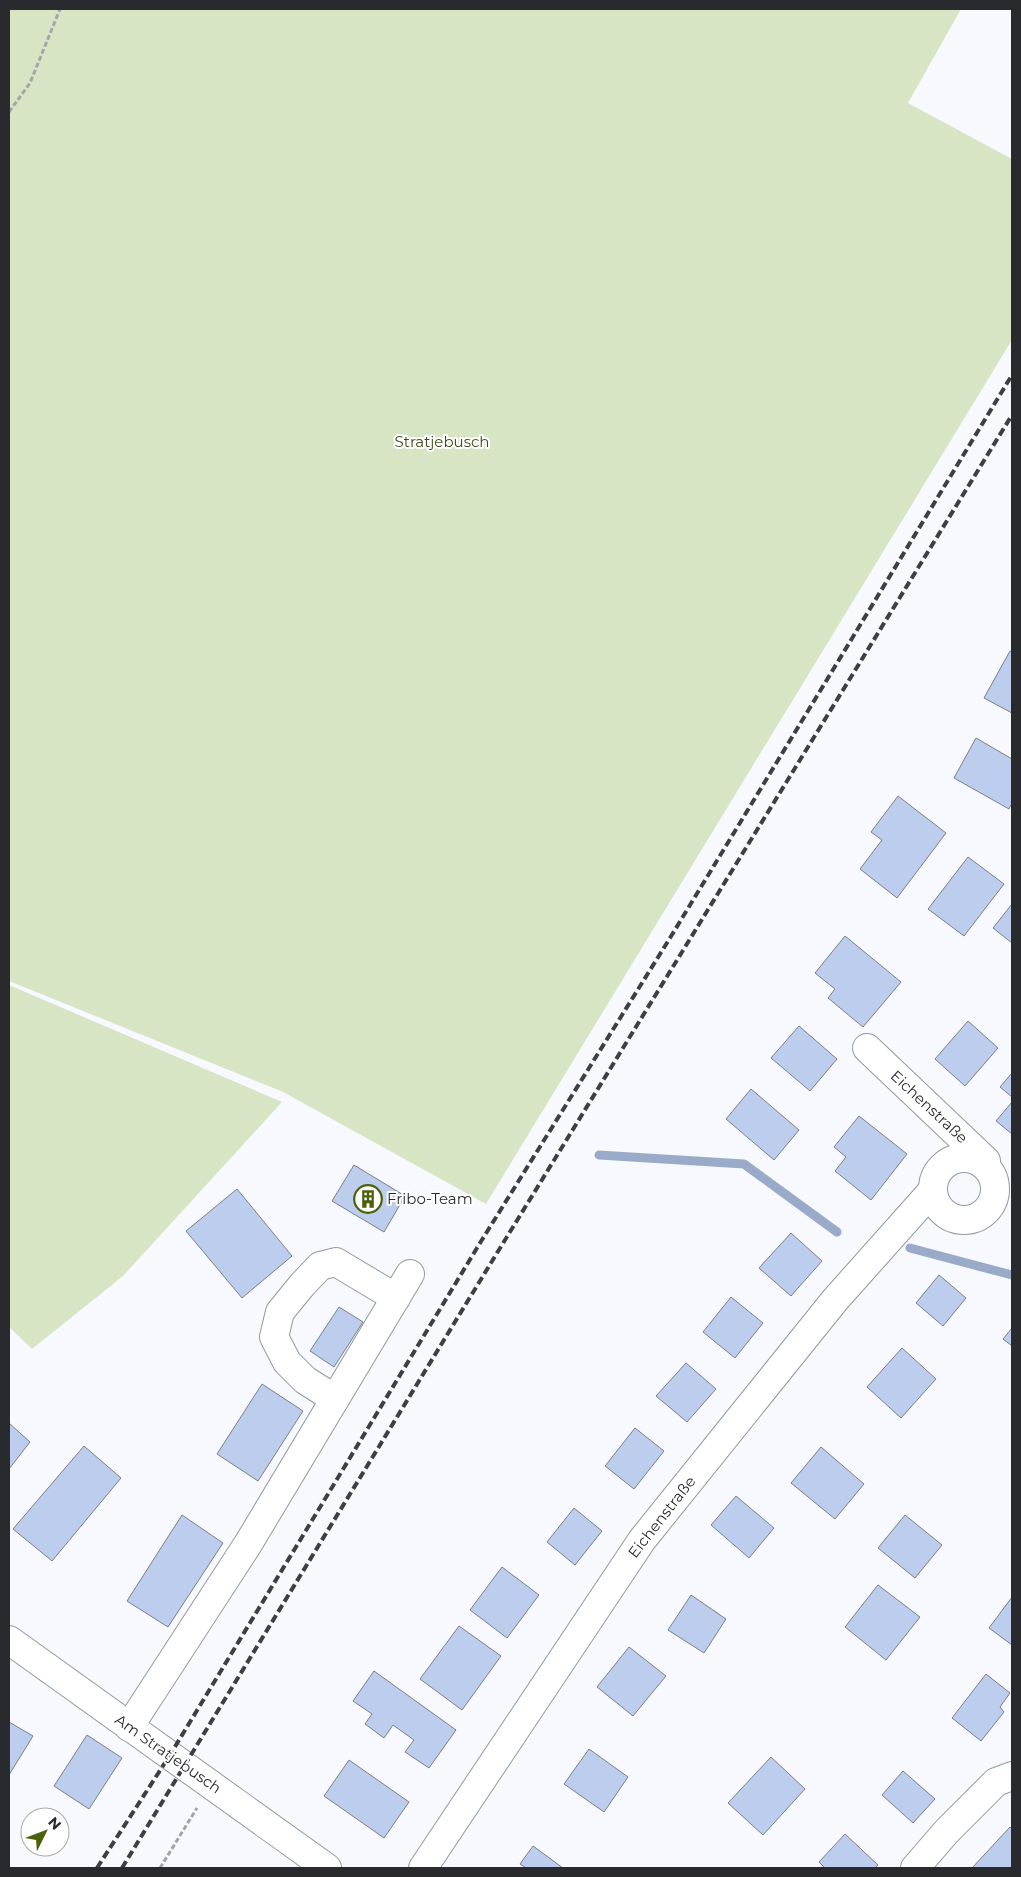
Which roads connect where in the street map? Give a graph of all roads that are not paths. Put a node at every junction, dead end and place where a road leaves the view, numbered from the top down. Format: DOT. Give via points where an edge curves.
graph roads {
  1 [pos="866,1048"];
  2 [pos="986,1168"];
  3 [pos="933,1190"];
  4 [pos="410,1274"];
  5 [pos="396,1298"];
  6 [pos="335,1399"];
  7 [pos="9,1640"];
  8 [pos="129,1727"];
  9 [pos="1012,1776"];
  10 [pos="327,1868"];
  11 [pos="423,1868"];
  12 [pos="915,1868"];
  1 -- 2 [label="street, Eichenstraße" via="986,1161"];
  2 -- 3 [label="street, Eichenstraße" via="972,1159 947,1162 934,1177"];
  2 -- 3 [label="street, Eichenstraße" via="995,1187 994,1198 982,1215 962,1221 951,1218 936,1204"];
  3 -- 11 [label="street, Eichenstraße" via="835,1300 642,1540"];
  4 -- 5 [label="street"];
  5 -- 6 [label="street"];
  5 -- 6 [label="street" via="336,1262 320,1266 280,1312 274,1336 287,1362 304,1380"];
  6 -- 8 [label="street" via="248,1544"];
  7 -- 8 [label="street, Am Stratjebusch"];
  8 -- 10 [label="street, Am Stratjebusch"];
  9 -- 12 [label="street" via="996,1782 946,1831"];
}
